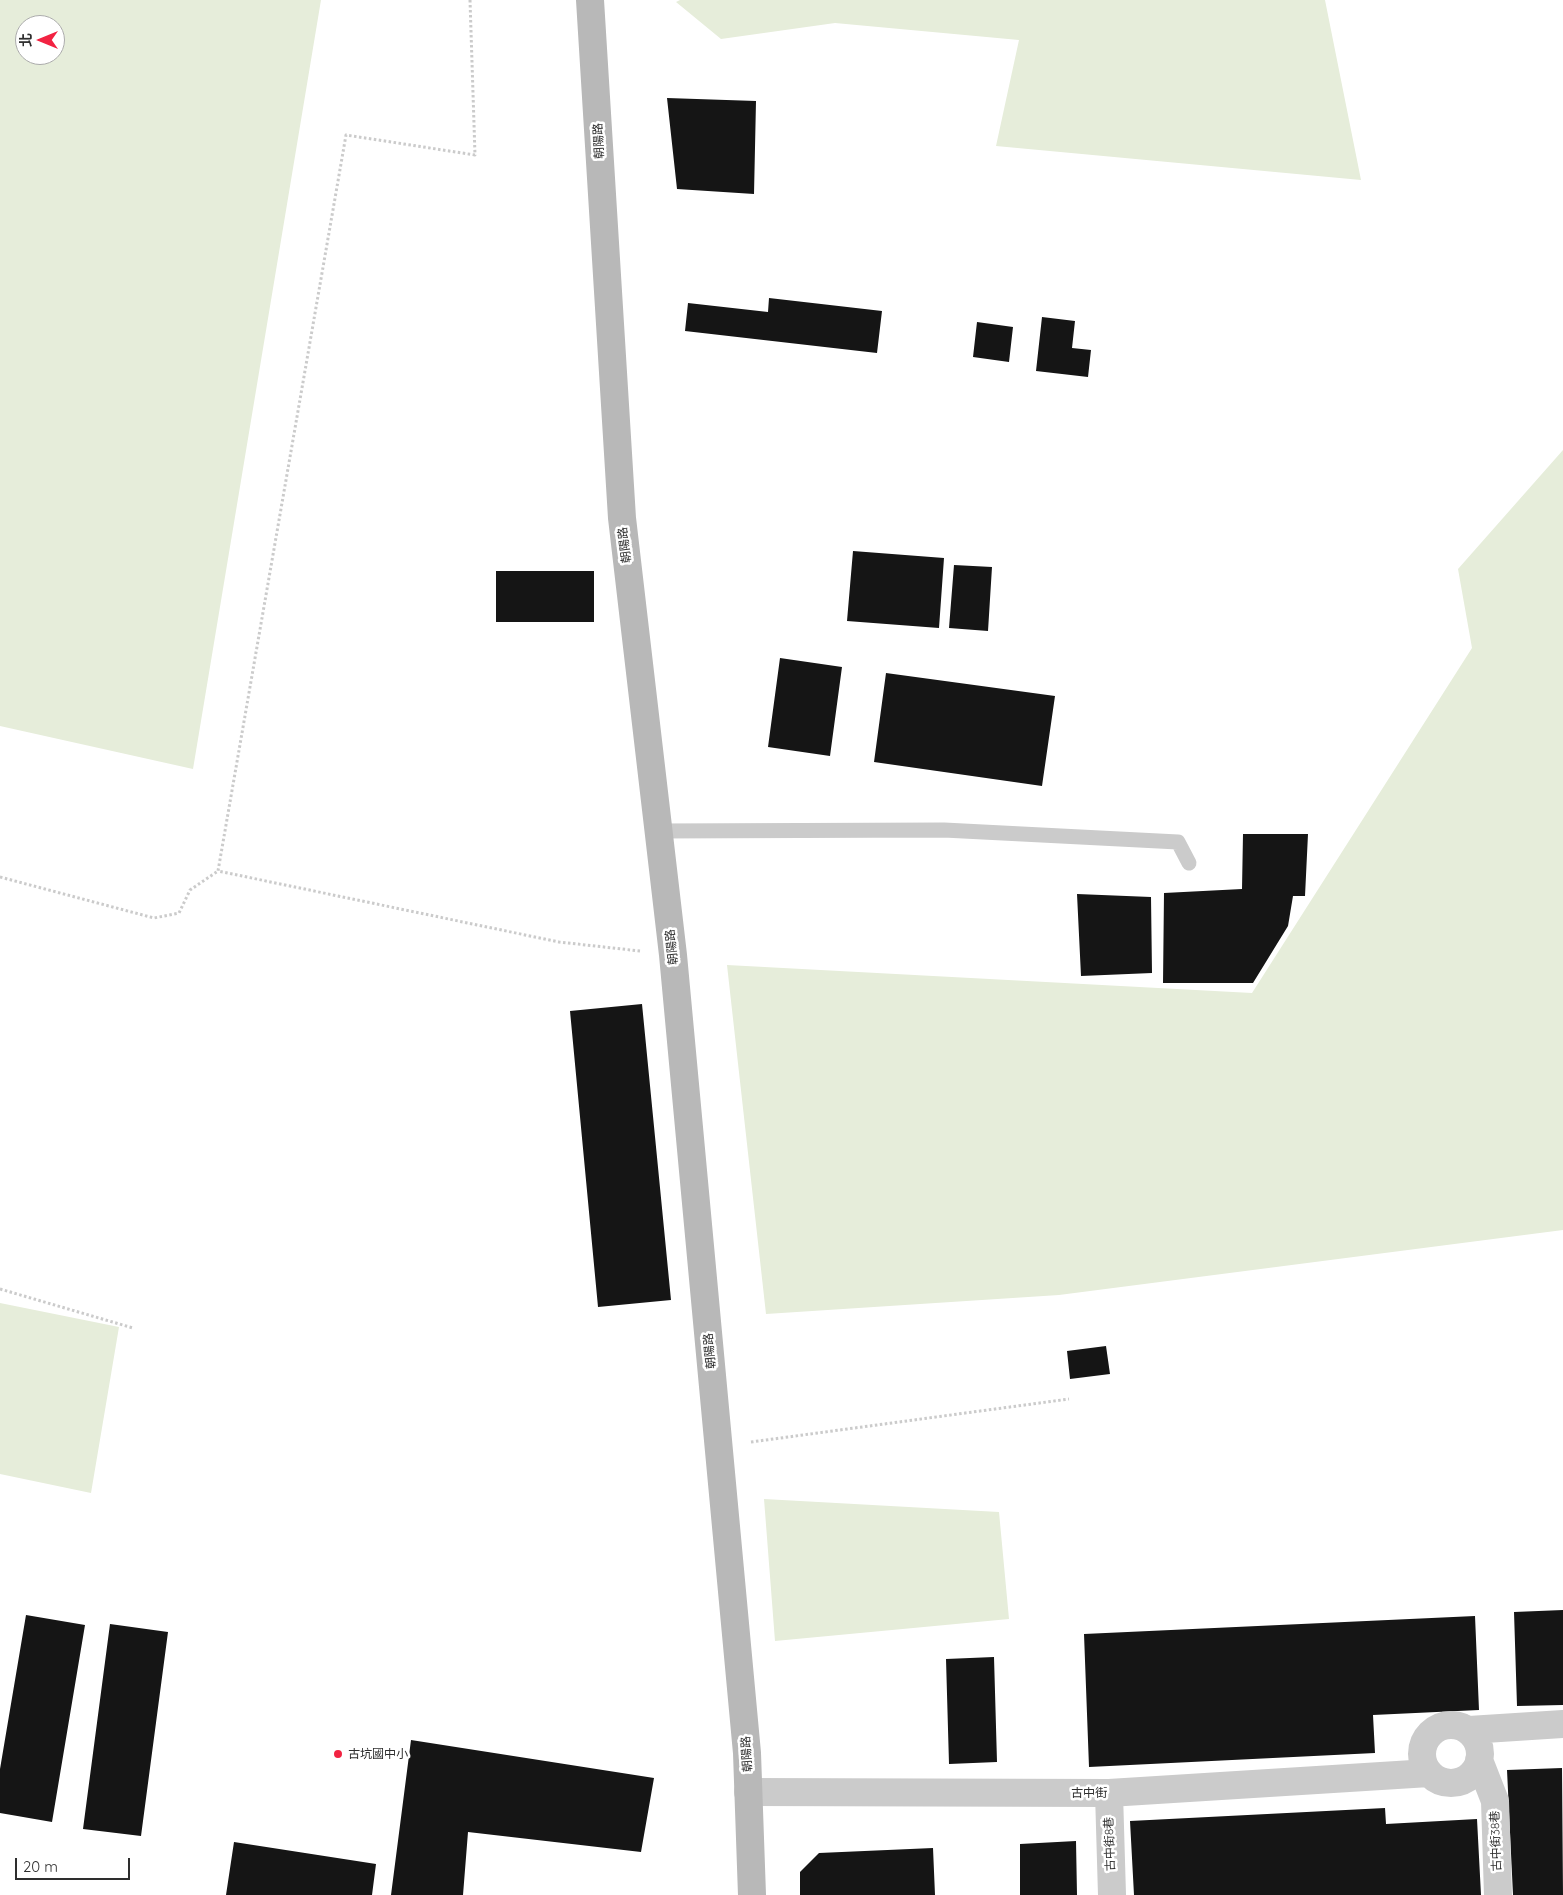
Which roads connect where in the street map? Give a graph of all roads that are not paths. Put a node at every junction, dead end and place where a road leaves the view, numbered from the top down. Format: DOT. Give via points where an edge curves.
graph roads {
  1 [pos="590,0"];
  2 [pos="658,831"];
  3 [pos="1188,863"];
  4 [pos="1563,1724"];
  5 [pos="1469,1730"];
  6 [pos="1479,1760"];
  7 [pos="1429,1772"];
  8 [pos="748,1792"];
  9 [pos="1108,1793"];
  10 [pos="752,1895"];
  11 [pos="1112,1895"];
  12 [pos="1498,1895"];
  1 -- 2 [label="main road, 朝陽路" via="622,518"];
  2 -- 3 [label="lane" via="944,830 1178,842"];
  2 -- 8 [label="main road, 朝陽路" via="673,955"];
  4 -- 5 [label="street"];
  5 -- 6 [label="street" via="1478,1744"];
  5 -- 7 [label="street" via="1460,1726 1442,1726 1427,1737 1422,1755"];
  6 -- 7 [label="street" via="1470,1776 1453,1783 1436,1779"];
  6 -- 12 [label="street, 古中街38巷" via="1495,1801"];
  7 -- 9 [label="street, 古中街"];
  8 -- 9 [label="street, 古中街"];
  8 -- 10 [label="main road, 朝陽路"];
  9 -- 11 [label="street, 古中街8巷"];
}
